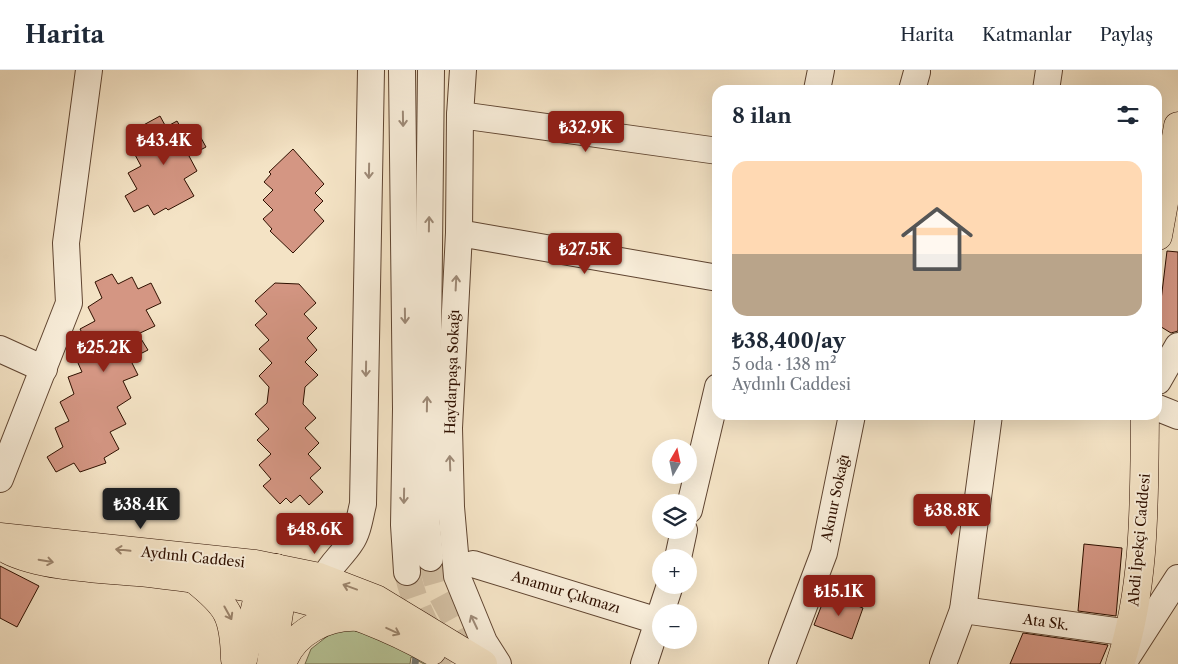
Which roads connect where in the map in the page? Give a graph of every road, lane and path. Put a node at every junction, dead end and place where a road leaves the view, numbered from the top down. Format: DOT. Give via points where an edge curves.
graph roads {
  1 [pos="89,70"];
  2 [pos="371,70"];
  3 [pos="402,70"];
  4 [pos="431,70"];
  5 [pos="464,70"];
  6 [pos="820,70"];
  7 [pos="836,70"];
  8 [pos="1050,70"];
  9 [pos="818,85"];
  10 [pos="836,85"];
  11 [pos="1047,85"];
  12 [pos="460,115"];
  13 [pos="1178,126"];
  14 [pos="712,150"];
  15 [pos="1162,214"];
  16 [pos="459,233"];
  17 [pos="712,277"];
  18 [pos="1178,346"];
  19 [pos="0,349"];
  20 [pos="44,369"];
  21 [pos="1162,374"];
  22 [pos="1162,410"];
  23 [pos="712,412"];
  24 [pos="1178,416"];
  25 [pos="851,420"];
  26 [pos="987,420"];
  27 [pos="1145,420"];
  28 [pos="0,479"];
  29 [pos="693,494"];
  30 [pos="0,536"];
  31 [pos="0,546"];
  32 [pos="430,558"];
  33 [pos="473,564"];
  34 [pos="407,572"];
  35 [pos="1178,578"];
  36 [pos="194,579"];
  37 [pos="272,583"];
  38 [pos="325,592"];
  39 [pos="963,610"];
  40 [pos="360,616"];
  41 [pos="652,619"];
  42 [pos="1130,633"];
  43 [pos="652,639"];
  44 [pos="235,664"];
  45 [pos="242,664"];
  46 [pos="271,664"];
  47 [pos="282,664"];
  48 [pos="454,664"];
  49 [pos="483,664"];
  50 [pos="498,664"];
  51 [pos="644,664"];
  52 [pos="782,664"];
  53 [pos="943,664"];
  54 [pos="1121,664"];
  1 -- 20 [label="street" via="66,243 69,303"];
  2 -- 38 [label="street, one-way" via="364,504 352,541"];
  3 -- 34 [label="street, one-way" via="406,410 404,525"];
  32 -- 4 [label="street, one-way" via="426,506"];
  5 -- 12 [label="street, Haydarpaşa Sokağı"];
  6 -- 9 [label="street"];
  7 -- 10 [label="street"];
  8 -- 11 [label="street"];
  12 -- 14 [label="street"];
  12 -- 16 [label="street, Haydarpaşa Sokağı"];
  13 -- 15 [label="main road"];
  16 -- 17 [label="street"];
  50 -- 16 [label="street, Haydarpaşa Sokağı, one-way" via="484,642 458,576 451,507 449,428"];
  18 -- 21 [label="street"];
  19 -- 20 [label="street"];
  20 -- 28 [label="street"];
  22 -- 24 [label="street"];
  23 -- 29 [label="street"];
  25 -- 52 [label="street, Aknur Sokağı" via="824,553"];
  26 -- 39 [label="street"];
  27 -- 42 [label="main road, Abdi İpekçi Caddesi" via="1145,502"];
  37 -- 30 [label="main road, Aydınlı Caddesi, one-way" via="225,560"];
  31 -- 36 [label="main road, Aydınlı Caddesi, one-way" via="20,557"];
  33 -- 41 [label="street, Anamur Çıkmazı"];
  35 -- 54 [label="street"];
  36 -- 37 [label="main road, Aydınlı Caddesi"];
  36 -- 44 [label="main road, one-way" via="214,595 230,615 235,630"];
  37 -- 38 [label="main road, Aydınlı Caddesi"];
  37 -- 45 [label="main road"];
  37 -- 46 [label="main road"];
  38 -- 40 [label="main road, Aydınlı Caddesi"];
  49 -- 38 [label="main road, Aydınlı Caddesi, one-way" via="376,599"];
  39 -- 42 [label="street, Ata Sk."];
  39 -- 53 [label="street"];
  40 -- 47 [label="main road" via="332,618 313,627 296,641"];
  40 -- 48 [label="main road, Aydınlı Caddesi, one-way"];
  42 -- 54 [label="main road, Abdi İpekçi Caddesi"];
  43 -- 51 [label="street"];
}
